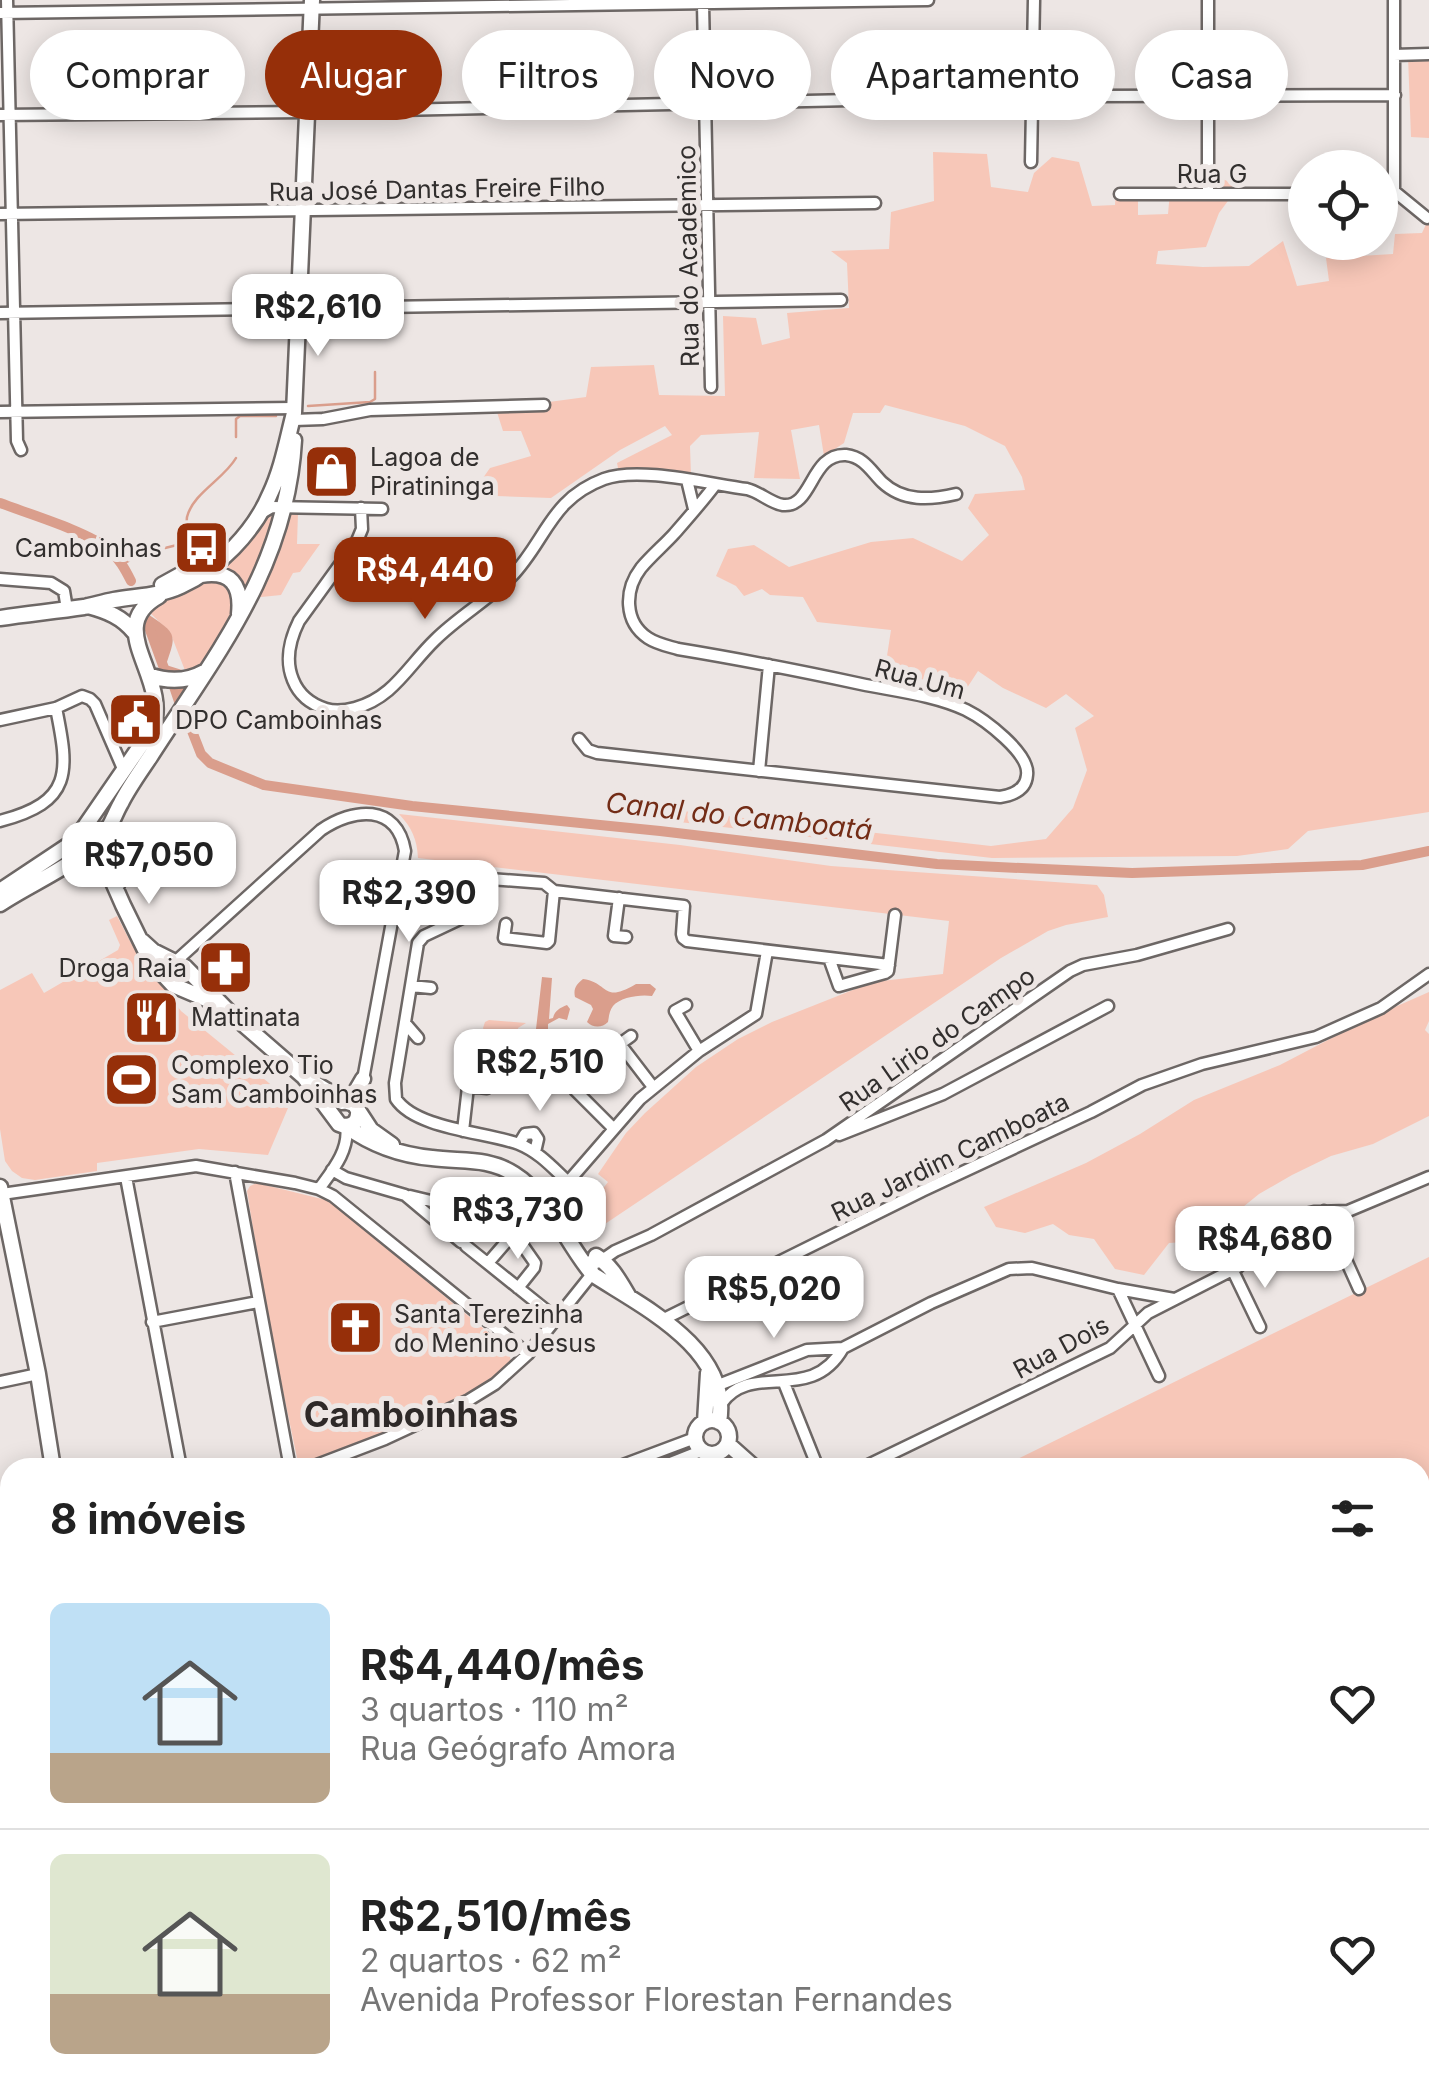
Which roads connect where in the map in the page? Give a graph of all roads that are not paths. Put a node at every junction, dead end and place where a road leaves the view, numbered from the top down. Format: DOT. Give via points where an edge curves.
graph roads {
  1 [pos="8,0"];
  2 [pos="928,0"];
  3 [pos="1034,0"];
  4 [pos="1208,0"];
  5 [pos="1394,0"];
  6 [pos="763,1"];
  7 [pos="646,2"];
  8 [pos="702,4"];
  9 [pos="312,5"];
  10 [pos="4,13"];
  11 [pos="311,30"];
  12 [pos="703,30"];
  13 [pos="1034,30"];
  14 [pos="1208,30"];
  15 [pos="1429,54"];
  16 [pos="1394,55"];
  17 [pos="1395,95"];
  18 [pos="1288,96"];
  19 [pos="654,104"];
  20 [pos="442,109"];
  21 [pos="265,112"];
  22 [pos="5,115"];
  23 [pos="307,120"];
  24 [pos="705,120"];
  25 [pos="1032,120"];
  26 [pos="1208,120"];
  27 [pos="1394,150"];
  28 [pos="1031,162"];
  29 [pos="1120,194"];
  30 [pos="1208,194"];
  31 [pos="1288,194"];
  32 [pos="1398,194"];
  33 [pos="875,203"];
  34 [pos="707,205"];
  35 [pos="302,210"];
  36 [pos="6,214"];
  37 [pos="1427,218"];
  38 [pos="840,300"];
  39 [pos="710,302"];
  40 [pos="299,310"];
  41 [pos="14,312"];
  42 [pos="0,313"];
  43 [pos="712,387"];
  44 [pos="544,405"];
  45 [pos="0,412"];
  46 [pos="16,412"];
  47 [pos="294,414"];
  48 [pos="21,450"];
  49 [pos="687,480"];
  50 [pos="715,485"];
  51 [pos="956,494"];
  52 [pos="284,507"];
  53 [pos="361,508"];
  54 [pos="382,509"];
  55 [pos="694,509"];
  56 [pos="260,514"];
  57 [pos="200,575"];
  58 [pos="0,579"];
  59 [pos="164,593"];
  60 [pos="134,597"];
  61 [pos="88,606"];
  62 [pos="67,609"];
  63 [pos="0,618"];
  64 [pos="238,620"];
  65 [pos="134,632"];
  66 [pos="769,665"];
  67 [pos="153,676"];
  68 [pos="191,685"];
  69 [pos="56,708"];
  70 [pos="0,720"];
  71 [pos="579,739"];
  72 [pos="759,771"];
  73 [pos="124,772"];
  74 [pos="0,821"];
  75 [pos="89,823"];
  76 [pos="108,830"];
  77 [pos="95,842"];
  78 [pos="554,890"];
  79 [pos="0,891"];
  80 [pos="117,891"];
  81 [pos="618,898"];
  82 [pos="447,900"];
  83 [pos="0,904"];
  84 [pos="895,915"];
  85 [pos="456,921"];
  86 [pos="506,924"];
  87 [pos="1228,929"];
  88 [pos="626,937"];
  89 [pos="142,941"];
  90 [pos="892,942"];
  91 [pos="906,944"];
  92 [pos="766,951"];
  93 [pos="828,958"];
  94 [pos="889,965"];
  95 [pos="181,967"];
  96 [pos="1429,974"];
  97 [pos="172,984"];
  98 [pos="411,986"];
  99 [pos="431,988"];
  100 [pos="686,1005"];
  101 [pos="1108,1006"];
  102 [pos="227,1010"];
  103 [pos="405,1023"];
  104 [pos="631,1036"];
  105 [pos="418,1038"];
  106 [pos="699,1051"];
  107 [pos="304,1077"];
  108 [pos="363,1079"];
  109 [pos="583,1081"];
  110 [pos="653,1087"];
  111 [pos="487,1088"];
  112 [pos="344,1101"];
  113 [pos="358,1110"];
  114 [pos="340,1122"];
  115 [pos="613,1128"];
  116 [pos="463,1131"];
  117 [pos="826,1140"];
  118 [pos="573,1153"];
  119 [pos="410,1155"];
  120 [pos="584,1163"];
  121 [pos="332,1170"];
  122 [pos="235,1172"];
  123 [pos="126,1176"];
  124 [pos="1429,1177"];
  125 [pos="319,1189"];
  126 [pos="1,1191"];
  127 [pos="404,1195"];
  128 [pos="533,1211"];
  129 [pos="1324,1211"];
  130 [pos="1348,1212"];
  131 [pos="481,1213"];
  132 [pos="1332,1228"];
  133 [pos="514,1233"];
  134 [pos="7,1253"];
  135 [pos="488,1263"];
  136 [pos="598,1268"];
  137 [pos="1233,1270"];
  138 [pos="518,1288"];
  139 [pos="1360,1289"];
  140 [pos="1118,1290"];
  141 [pos="1175,1299"];
  142 [pos="258,1302"];
  143 [pos="557,1319"];
  144 [pos="664,1319"];
  145 [pos="152,1322"];
  146 [pos="1134,1324"];
  147 [pos="1260,1328"];
  148 [pos="844,1348"];
  149 [pos="528,1354"];
  150 [pos="707,1368"];
  151 [pos="38,1374"];
  152 [pos="1159,1376"];
  153 [pos="0,1382"];
  154 [pos="784,1383"];
  155 [pos="716,1386"];
  156 [pos="722,1403"];
  157 [pos="712,1422"];
  158 [pos="698,1444"];
  159 [pos="726,1447"];
  160 [pos="51,1458"];
  161 [pos="179,1458"];
  162 [pos="288,1458"];
  163 [pos="335,1458"];
  164 [pos="650,1458"];
  165 [pos="675,1458"];
  166 [pos="741,1458"];
  167 [pos="814,1458"];
  168 [pos="883,1458"];
  1 -- 10 [label="street"];
  2 -- 6 [label="street"];
  3 -- 13 [label="street"];
  4 -- 14 [label="street"];
  5 -- 16 [label="street"];
  6 -- 8 [label="street"];
  7 -- 8 [label="street"];
  7 -- 9 [label="street"];
  8 -- 12 [label="street, Rua do Academico"];
  9 -- 10 [label="street"];
  9 -- 11 [label="street"];
  10 -- 22 [label="street"];
  15 -- 16 [label="street"];
  16 -- 17 [label="street"];
  17 -- 18 [label="street"];
  17 -- 27 [label="street"];
  19 -- 20 [label="street"];
  21 -- 22 [label="street"];
  22 -- 36 [label="street"];
  23 -- 35 [label="street"];
  24 -- 34 [label="street, Rua do Academico"];
  25 -- 28 [label="street"];
  26 -- 30 [label="street"];
  29 -- 30 [label="street, Rua G"];
  30 -- 31 [label="street, Rua G"];
  32 -- 37 [label="street"];
  33 -- 34 [label="street, Rua José Dantas Freire Filho"];
  34 -- 35 [label="street, Rua José Dantas Freire Filho"];
  34 -- 39 [label="street, Rua do Academico"];
  35 -- 36 [label="street, Rua José Dantas Freire Filho"];
  35 -- 40 [label="street"];
  36 -- 41 [label="street"];
  38 -- 39 [label="street"];
  39 -- 40 [label="street"];
  39 -- 43 [label="street, Rua do Academico"];
  40 -- 41 [label="street"];
  40 -- 47 [label="street"];
  41 -- 42 [label="street"];
  41 -- 46 [label="street"];
  44 -- 47 [label="street" via="370,410 322,419"];
  45 -- 46 [label="street"];
  46 -- 47 [label="street"];
  46 -- 48 [label="street"];
  47 -- 52 [label="street"];
  47 -- 56 [label="street"];
  47 -- 60 [label="street" via="265,488 230,539 192,570"];
  49 -- 50 [label="street"];
  49 -- 53 [label="street" via="617,475 576,493 515,572 436,639 388,692 336,712 300,694 291,676 290,645 358,541"];
  49 -- 55 [label="street"];
  50 -- 51 [label="street" via="793,504 826,460 848,455 916,499"];
  50 -- 55 [label="street"];
  52 -- 53 [label="street"];
  52 -- 56 [label="street"];
  52 -- 64 [label="street" via="265,569"];
  53 -- 54 [label="street"];
  55 -- 66 [label="street, Rua Um" via="633,581 631,618 661,644"];
  56 -- 57 [label="street"];
  57 -- 59 [label="street"];
  57 -- 64 [label="street" via="231,580 240,597"];
  58 -- 62 [label="street" via="56,584"];
  59 -- 60 [label="street"];
  59 -- 65 [label="street" via="140,609"];
  60 -- 61 [label="street"];
  61 -- 62 [label="street"];
  61 -- 65 [label="street" via="113,614"];
  62 -- 63 [label="street"];
  64 -- 68 [label="street"];
  65 -- 67 [label="street"];
  66 -- 72 [label="street"];
  66 -- 72 [label="street, Rua Um" via="968,711 1018,750 1028,777 1022,788 1000,797"];
  67 -- 68 [label="street"];
  67 -- 73 [label="street" via="155,722"];
  68 -- 76 [label="street"];
  69 -- 70 [label="street"];
  69 -- 73 [label="street" via="90,699"];
  69 -- 74 [label="street" via="65,758 60,784 37,808"];
  71 -- 72 [label="street, Rua Um" via="597,753"];
  73 -- 75 [label="street"];
  75 -- 76 [label="street" via="102,821"];
  75 -- 77 [label="street" via="87,834"];
  75 -- 79 [label="street" via="68,847"];
  76 -- 77 [label="street"];
  76 -- 80 [label="street"];
  77 -- 80 [label="street"];
  77 -- 83 [label="street"];
  78 -- 81 [label="street"];
  78 -- 85 [label="street" via="544,883 490,878 480,908"];
  78 -- 86 [label="street" via="547,944 504,938"];
  80 -- 89 [label="street"];
  81 -- 88 [label="street" via="614,936"];
  81 -- 92 [label="street" via="684,906 683,938"];
  82 -- 85 [label="street"];
  84 -- 90 [label="street"];
  85 -- 98 [label="street" via="418,942"];
  87 -- 117 [label="street, Rua Lirio do Campo" via="1070,971"];
  89 -- 95 [label="street"];
  89 -- 97 [label="street"];
  90 -- 91 [label="street"];
  90 -- 94 [label="street"];
  92 -- 93 [label="street" via="795,948"];
  92 -- 106 [label="street" via="756,1014"];
  93 -- 94 [label="street" via="866,956"];
  93 -- 94 [label="street" via="840,986 886,973"];
  95 -- 97 [label="street" via="166,974"];
  95 -- 102 [label="street"];
  95 -- 108 [label="street" via="196,941 335,820 361,814 392,822 404,851"];
  96 -- 144 [label="street, Rua Jardim Camboata" via="1381,1008 1316,1038 1142,1085"];
  97 -- 102 [label="street"];
  98 -- 99 [label="street"];
  98 -- 103 [label="street"];
  100 -- 106 [label="street" via="675,1012"];
  101 -- 117 [label="street, Rua Lirio do Campo" via="943,1094"];
  102 -- 107 [label="street"];
  103 -- 105 [label="street"];
  103 -- 116 [label="street" via="396,1099 430,1121"];
  104 -- 110 [label="street" via="620,1044"];
  106 -- 110 [label="street"];
  107 -- 112 [label="street"];
  107 -- 114 [label="street"];
  108 -- 112 [label="street"];
  108 -- 113 [label="street"];
  109 -- 115 [label="street" via="575,1090"];
  110 -- 115 [label="street"];
  111 -- 116 [label="street" via="469,1082"];
  112 -- 113 [label="street"];
  112 -- 114 [label="street" via="335,1107"];
  113 -- 114 [label="street" via="356,1122"];
  113 -- 119 [label="street" via="377,1136"];
  114 -- 119 [label="street" via="371,1143"];
  114 -- 121 [label="street" via="346,1142"];
  115 -- 120 [label="street"];
  116 -- 120 [label="street" via="519,1144 524,1134 534,1133 535,1152 568,1182"];
  117 -- 136 [label="street, Rua Lirio do Campo" via="615,1251"];
  118 -- 120 [label="street"];
  119 -- 136 [label="street" via="500,1166 526,1182"];
  121 -- 125 [label="street"];
  121 -- 127 [label="street"];
  122 -- 123 [label="street" via="196,1166"];
  122 -- 125 [label="street"];
  122 -- 142 [label="street"];
  123 -- 126 [label="street"];
  123 -- 145 [label="street"];
  124 -- 130 [label="street, Rua Dois"];
  125 -- 149 [label="street"];
  126 -- 134 [label="street"];
  127 -- 131 [label="street"];
  127 -- 135 [label="street"];
  128 -- 133 [label="street"];
  129 -- 130 [label="street, Rua Dois"];
  129 -- 132 [label="street"];
  129 -- 137 [label="street, Rua Dois" via="1284,1224"];
  130 -- 132 [label="street"];
  132 -- 139 [label="street"];
  133 -- 135 [label="street"];
  133 -- 138 [label="street" via="534,1263"];
  134 -- 151 [label="street"];
  135 -- 138 [label="street"];
  136 -- 143 [label="street"];
  136 -- 144 [label="street"];
  137 -- 141 [label="street, Rua Dois"];
  137 -- 147 [label="street"];
  138 -- 143 [label="street"];
  140 -- 141 [label="street"];
  140 -- 146 [label="street"];
  140 -- 148 [label="street" via="1032,1268 1009,1269"];
  141 -- 146 [label="street, Rua Dois"];
  142 -- 145 [label="street"];
  142 -- 162 [label="street"];
  143 -- 149 [label="street"];
  144 -- 150 [label="street"];
  145 -- 161 [label="street"];
  146 -- 152 [label="street"];
  146 -- 168 [label="street, Rua Dois" via="1110,1348"];
  148 -- 154 [label="street" via="824,1370"];
  148 -- 155 [label="street" via="806,1350"];
  149 -- 163 [label="street" via="469,1400"];
  150 -- 155 [label="street"];
  150 -- 157 [label="street"];
  151 -- 153 [label="street"];
  151 -- 160 [label="street"];
  154 -- 156 [label="street" via="759,1382"];
  154 -- 167 [label="street"];
  155 -- 156 [label="street"];
  156 -- 157 [label="street"];
  157 -- 158 [label="street" via="698,1428"];
  157 -- 159 [label="street" via="729,1434"];
  158 -- 159 [label="street" via="715,1454"];
  158 -- 164 [label="street"];
  158 -- 165 [label="street"];
  159 -- 166 [label="street"];
}
